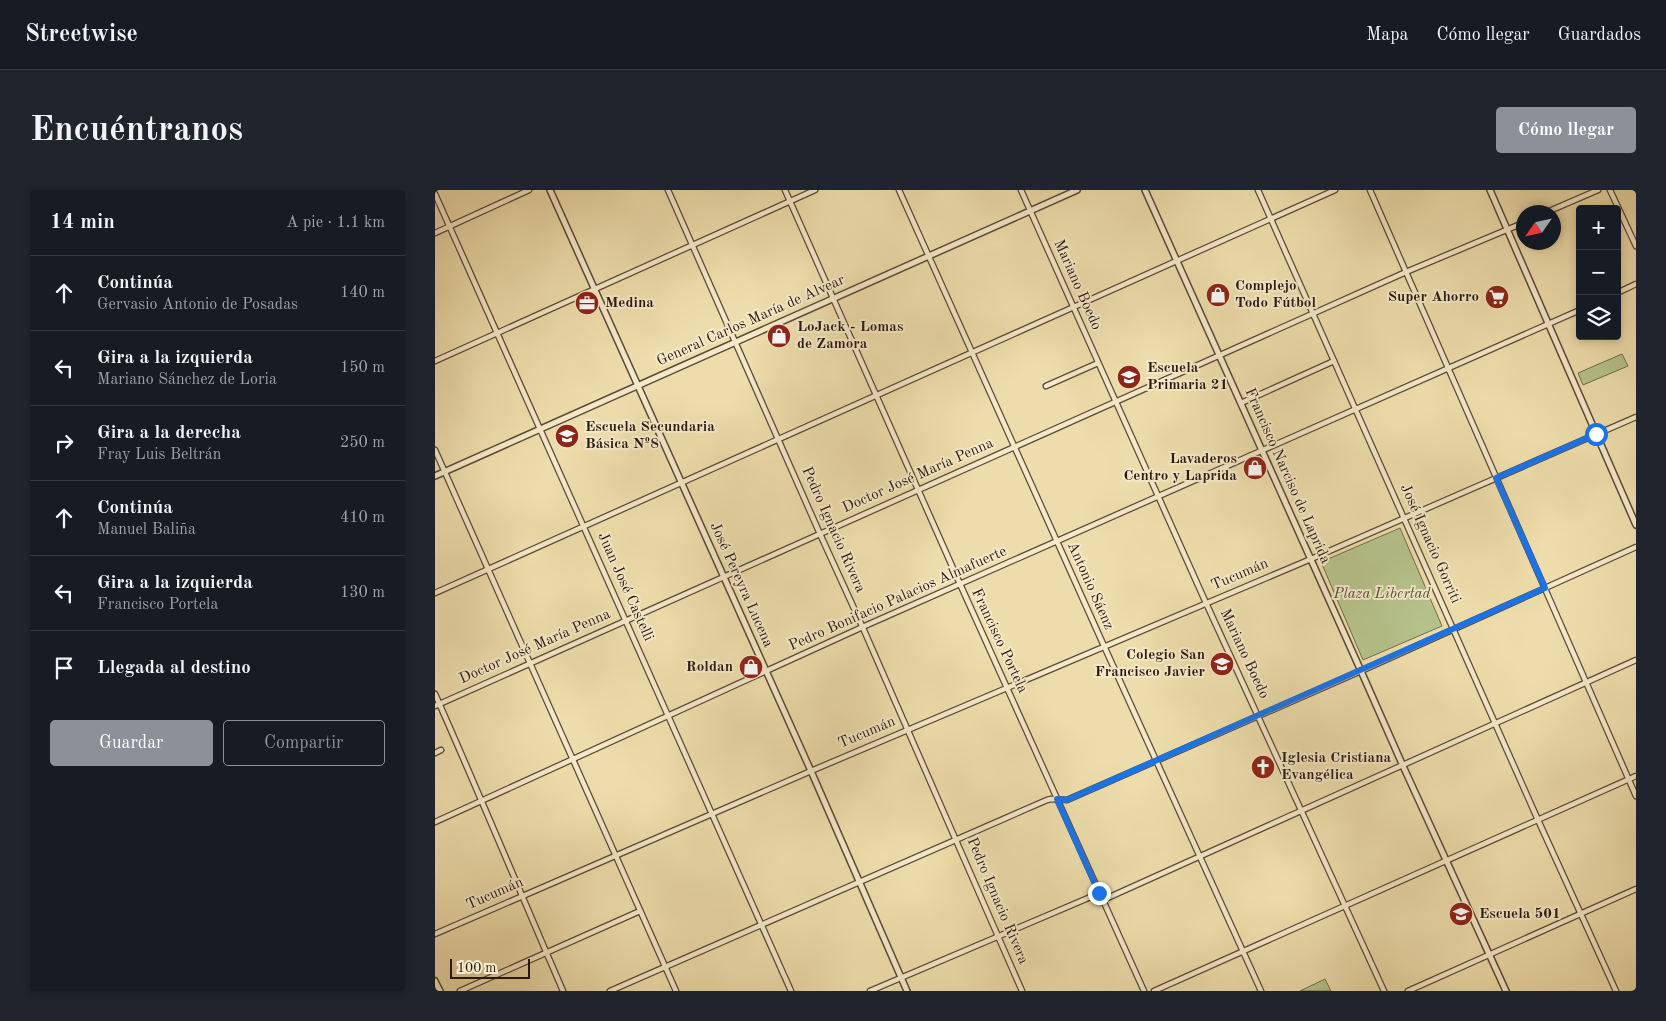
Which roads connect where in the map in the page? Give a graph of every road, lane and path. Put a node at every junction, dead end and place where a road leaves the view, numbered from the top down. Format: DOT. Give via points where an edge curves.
graph roads {
  1 [pos="529,190"];
  2 [pos="550,190"];
  3 [pos="668,190"];
  4 [pos="785,190"];
  5 [pos="815,190"];
  6 [pos="899,190"];
  7 [pos="1021,190"];
  8 [pos="1077,190"];
  9 [pos="1145,190"];
  10 [pos="1258,190"];
  11 [pos="1335,190"];
  12 [pos="1369,190"];
  13 [pos="1490,190"];
  14 [pos="1598,190"];
  15 [pos="1610,190"];
  16 [pos="435,194"];
  17 [pos="790,202"];
  18 [pos="1561,206"];
  19 [pos="1030,211"];
  20 [pos="1271,219"];
  21 [pos="450,226"];
  22 [pos="1516,226"];
  23 [pos="1507,230"];
  24 [pos="435,233"];
  25 [pos="693,244"];
  26 [pos="1636,246"];
  27 [pos="929,256"];
  28 [pos="1177,261"];
  29 [pos="1406,272"];
  30 [pos="1636,284"];
  31 [pos="594,290"];
  32 [pos="1621,290"];
  33 [pos="833,299"];
  34 [pos="1073,308"];
  35 [pos="1576,312"];
  36 [pos="1313,314"];
  37 [pos="1548,324"];
  38 [pos="497,334"];
  39 [pos="736,341"];
  40 [pos="973,352"];
  41 [pos="1220,355"];
  42 [pos="1335,361"];
  43 [pos="435,362"];
  44 [pos="1098,363"];
  45 [pos="1448,368"];
  46 [pos="639,385"];
  47 [pos="1046,386"];
  48 [pos="877,396"];
  49 [pos="1116,402"];
  50 [pos="1241,403"];
  51 [pos="1356,409"];
  52 [pos="1636,417"];
  53 [pos="540,429"];
  54 [pos="1596,434"];
  55 [pos="779,439"];
  56 [pos="1014,447"];
  57 [pos="435,450"];
  58 [pos="1262,450"];
  59 [pos="445,472"];
  60 [pos="435,476"];
  61 [pos="1496,478"];
  62 [pos="682,482"];
  63 [pos="918,491"];
  64 [pos="1159,496"];
  65 [pos="1405,518"];
  66 [pos="1636,525"];
  67 [pos="584,526"];
  68 [pos="820,534"];
  69 [pos="1057,542"];
  70 [pos="1636,547"];
  71 [pos="1311,559"];
  72 [pos="488,570"];
  73 [pos="723,576"];
  74 [pos="960,584"];
  75 [pos="1545,588"];
  76 [pos="435,593"];
  77 [pos="1206,602"];
  78 [pos="626,620"];
  79 [pos="863,628"];
  80 [pos="1454,629"];
  81 [pos="1104,646"];
  82 [pos="1636,660"];
  83 [pos="530,663"];
  84 [pos="766,671"];
  85 [pos="1361,671"];
  86 [pos="1587,683"];
  87 [pos="1007,687"];
  88 [pos="435,694"];
  89 [pos="437,705"];
  90 [pos="669,716"];
  91 [pos="1258,716"];
  92 [pos="1496,724"];
  93 [pos="908,730"];
  94 [pos="441,750"];
  95 [pos="435,753"];
  96 [pos="573,759"];
  97 [pos="1157,761"];
  98 [pos="1403,766"];
  99 [pos="811,771"];
  100 [pos="1636,776"];
  101 [pos="1629,779"];
  102 [pos="1636,796"];
  103 [pos="482,799"];
  104 [pos="1057,799"];
  105 [pos="1302,811"];
  106 [pos="712,814"];
  107 [pos="1538,820"];
  108 [pos="435,822"];
  109 [pos="956,839"];
  110 [pos="615,855"];
  111 [pos="1199,856"];
  112 [pos="1446,861"];
  113 [pos="859,882"];
  114 [pos="1636,889"];
  115 [pos="1099,893"];
  116 [pos="521,896"];
  117 [pos="1103,900"];
  118 [pos="1345,905"];
  119 [pos="640,911"];
  120 [pos="1581,914"];
  121 [pos="762,925"];
  122 [pos="435,934"];
  123 [pos="999,937"];
  124 [pos="1243,952"];
  125 [pos="547,953"];
  126 [pos="1489,954"];
  127 [pos="665,967"];
  128 [pos="901,977"];
  129 [pos="435,980"];
  130 [pos="440,991"];
  131 [pos="460,991"];
  132 [pos="563,991"];
  133 [pos="610,991"];
  134 [pos="676,991"];
  135 [pos="791,991"];
  136 [pos="870,991"];
  137 [pos="907,991"];
  138 [pos="1022,991"];
  139 [pos="1144,991"];
  140 [pos="1154,991"];
  141 [pos="1261,991"];
  142 [pos="1384,991"];
  143 [pos="1408,991"];
  144 [pos="1505,991"];
  145 [pos="1616,991"];
  1 -- 21 [label="street"];
  2 -- 31 [label="street, José Pereyra Lucena"];
  3 -- 25 [label="street, Pedro Ignacio Rivera"];
  4 -- 17 [label="street, Francisco Portela"];
  5 -- 17 [label="street"];
  6 -- 27 [label="street, Antonio Sáenz"];
  7 -- 19 [label="street, Mariano Boedo"];
  8 -- 19 [label="street, General Carlos María de Alvear"];
  9 -- 28 [label="street, Francisco Narciso de Laprida"];
  10 -- 20 [label="street, José Ignacio Gorriti"];
  11 -- 20 [label="street"];
  12 -- 29 [label="street"];
  13 -- 23 [label="street"];
  14 -- 18 [label="street"];
  15 -- 26 [label="street"];
  16 -- 21 [label="street, Juan José Castelli"];
  17 -- 25 [label="street"];
  17 -- 33 [label="street, Francisco Portela"];
  19 -- 27 [label="street, General Carlos María de Alvear"];
  19 -- 34 [label="street, Mariano Boedo"];
  20 -- 28 [label="street"];
  20 -- 36 [label="street, José Ignacio Gorriti"];
  21 -- 24 [label="street"];
  21 -- 38 [label="street, Juan José Castelli"];
  22 -- 23 [label="street, Doctor José María Penna"];
  23 -- 29 [label="street, Doctor José María Penna"];
  23 -- 37 [label="street"];
  25 -- 31 [label="street"];
  25 -- 39 [label="street, Pedro Ignacio Rivera"];
  27 -- 33 [label="street, General Carlos María de Alvear"];
  27 -- 40 [label="street, Antonio Sáenz"];
  28 -- 34 [label="street"];
  28 -- 41 [label="street, Francisco Narciso de Laprida"];
  29 -- 36 [label="street, Doctor José María Penna"];
  29 -- 45 [label="street"];
  30 -- 32 [label="street"];
  31 -- 38 [label="street"];
  31 -- 46 [label="street, José Pereyra Lucena"];
  33 -- 39 [label="street, General Carlos María de Alvear"];
  33 -- 48 [label="street, Francisco Portela"];
  34 -- 40 [label="street"];
  34 -- 44 [label="street, Mariano Boedo"];
  35 -- 37 [label="street, Pedro Bonifacio Palacios Almafuerte"];
  36 -- 41 [label="street, Doctor José María Penna"];
  36 -- 42 [label="street, José Ignacio Gorriti"];
  37 -- 45 [label="street, Pedro Bonifacio Palacios Almafuerte"];
  37 -- 54 [label="street"];
  38 -- 43 [label="street"];
  38 -- 53 [label="street, Juan José Castelli"];
  39 -- 46 [label="street, General Carlos María de Alvear"];
  39 -- 55 [label="street, Pedro Ignacio Rivera"];
  40 -- 48 [label="street"];
  40 -- 56 [label="street, Antonio Sáenz"];
  41 -- 49 [label="street, Doctor José María Penna"];
  41 -- 50 [label="street, Francisco Narciso de Laprida"];
  42 -- 50 [label="street"];
  42 -- 51 [label="street, José Ignacio Gorriti"];
  44 -- 47 [label="street"];
  44 -- 49 [label="street, Mariano Boedo"];
  45 -- 51 [label="street, Pedro Bonifacio Palacios Almafuerte"];
  45 -- 61 [label="street"];
  46 -- 53 [label="street, General Carlos María de Alvear"];
  46 -- 62 [label="street, José Pereyra Lucena"];
  48 -- 55 [label="street"];
  48 -- 63 [label="street, Francisco Portela"];
  49 -- 56 [label="street, Doctor José María Penna"];
  49 -- 64 [label="street, Mariano Boedo"];
  50 -- 58 [label="street, Francisco Narciso de Laprida"];
  51 -- 58 [label="street, Pedro Bonifacio Palacios Almafuerte"];
  51 -- 65 [label="street, José Ignacio Gorriti"];
  52 -- 54 [label="street, Tucumán"];
  53 -- 59 [label="street, General Carlos María de Alvear"];
  53 -- 67 [label="street, Juan José Castelli"];
  54 -- 61 [label="street, Tucumán"];
  54 -- 66 [label="street"];
  55 -- 62 [label="street"];
  55 -- 68 [label="street, Pedro Ignacio Rivera"];
  56 -- 63 [label="street, Doctor José María Penna"];
  56 -- 69 [label="street, Antonio Sáenz"];
  57 -- 59 [label="street"];
  58 -- 64 [label="street, Pedro Bonifacio Palacios Almafuerte"];
  58 -- 71 [label="street, Francisco Narciso de Laprida"];
  59 -- 60 [label="street, General Carlos María de Alvear"];
  59 -- 72 [label="street"];
  61 -- 65 [label="street, Tucumán"];
  61 -- 75 [label="street"];
  62 -- 67 [label="street"];
  62 -- 73 [label="street, José Pereyra Lucena"];
  63 -- 68 [label="street, Doctor José María Penna"];
  63 -- 74 [label="street, Francisco Portela"];
  64 -- 69 [label="street, Pedro Bonifacio Palacios Almafuerte"];
  64 -- 77 [label="street, Mariano Boedo"];
  65 -- 71 [label="street, Tucumán"];
  65 -- 80 [label="street, José Ignacio Gorriti"];
  67 -- 72 [label="street"];
  67 -- 78 [label="street, Juan José Castelli"];
  68 -- 73 [label="street, Doctor José María Penna"];
  68 -- 79 [label="street, Pedro Ignacio Rivera"];
  69 -- 74 [label="street, Pedro Bonifacio Palacios Almafuerte"];
  69 -- 81 [label="street, Antonio Sáenz"];
  70 -- 75 [label="street"];
  71 -- 77 [label="street, Tucumán"];
  71 -- 85 [label="street, Francisco Narciso de Laprida"];
  72 -- 76 [label="street"];
  72 -- 83 [label="street"];
  73 -- 78 [label="street, Doctor José María Penna"];
  73 -- 84 [label="street, José Pereyra Lucena"];
  74 -- 79 [label="street, Pedro Bonifacio Palacios Almafuerte"];
  74 -- 87 [label="street, Francisco Portela"];
  75 -- 80 [label="street"];
  75 -- 86 [label="street"];
  77 -- 81 [label="street, Tucumán"];
  77 -- 91 [label="street, Mariano Boedo"];
  78 -- 83 [label="street, Doctor José María Penna"];
  78 -- 90 [label="street, Juan José Castelli"];
  79 -- 84 [label="street, Pedro Bonifacio Palacios Almafuerte"];
  79 -- 93 [label="street, Pedro Ignacio Rivera"];
  80 -- 85 [label="street"];
  80 -- 92 [label="street, José Ignacio Gorriti"];
  81 -- 87 [label="street, Tucumán"];
  81 -- 97 [label="street, Antonio Sáenz"];
  82 -- 86 [label="street"];
  83 -- 89 [label="street, Doctor José María Penna"];
  83 -- 96 [label="street"];
  84 -- 90 [label="street, Pedro Bonifacio Palacios Almafuerte"];
  84 -- 99 [label="street, José Pereyra Lucena"];
  85 -- 91 [label="street"];
  85 -- 98 [label="street, Francisco Narciso de Laprida"];
  86 -- 92 [label="street"];
  86 -- 101 [label="street"];
  87 -- 93 [label="street, Tucumán"];
  87 -- 104 [label="street, Francisco Portela"];
  88 -- 89 [label="street"];
  89 -- 103 [label="street"];
  90 -- 96 [label="street, Pedro Bonifacio Palacios Almafuerte"];
  90 -- 106 [label="street, Juan José Castelli"];
  91 -- 97 [label="street"];
  91 -- 105 [label="street, Mariano Boedo"];
  92 -- 98 [label="street"];
  92 -- 107 [label="street, José Ignacio Gorriti"];
  93 -- 99 [label="street, Tucumán"];
  93 -- 109 [label="street, Pedro Ignacio Rivera"];
  94 -- 95 [label="street"];
  96 -- 103 [label="street, Pedro Bonifacio Palacios Almafuerte"];
  96 -- 110 [label="street"];
  97 -- 104 [label="street" via="1067,800"];
  97 -- 111 [label="street, Antonio Sáenz"];
  98 -- 105 [label="street"];
  98 -- 112 [label="street, Francisco Narciso de Laprida"];
  99 -- 106 [label="street, Tucumán"];
  99 -- 113 [label="street, José Pereyra Lucena"];
  100 -- 101 [label="street"];
  101 -- 102 [label="street"];
  101 -- 107 [label="street"];
  103 -- 108 [label="street, Pedro Bonifacio Palacios Almafuerte"];
  103 -- 116 [label="street"];
  104 -- 109 [label="street" via="1047,800"];
  104 -- 115 [label="street, Francisco Portela"];
  105 -- 111 [label="street"];
  105 -- 118 [label="street, Mariano Boedo"];
  106 -- 110 [label="street, Tucumán"];
  106 -- 121 [label="street, Juan José Castelli"];
  107 -- 112 [label="street"];
  107 -- 120 [label="street, José Ignacio Gorriti"];
  109 -- 113 [label="street"];
  109 -- 123 [label="street, Pedro Ignacio Rivera"];
  110 -- 116 [label="street, Tucumán"];
  110 -- 119 [label="street"];
  111 -- 117 [label="street"];
  111 -- 124 [label="street, Antonio Sáenz"];
  112 -- 118 [label="street"];
  112 -- 126 [label="street, Francisco Narciso de Laprida"];
  113 -- 121 [label="street"];
  113 -- 128 [label="street, José Pereyra Lucena"];
  114 -- 120 [label="street"];
  115 -- 117 [label="street, Francisco Portela"];
  115 -- 123 [label="street"];
  116 -- 122 [label="street, Tucumán"];
  116 -- 125 [label="street"];
  117 -- 139 [label="street, Francisco Portela"];
  118 -- 124 [label="street"];
  118 -- 142 [label="street, Mariano Boedo"];
  119 -- 125 [label="street"];
  119 -- 127 [label="street"];
  120 -- 126 [label="street"];
  120 -- 145 [label="street, José Ignacio Gorriti"];
  121 -- 127 [label="street"];
  121 -- 135 [label="street, Juan José Castelli"];
  123 -- 128 [label="street"];
  123 -- 138 [label="street, Pedro Ignacio Rivera"];
  124 -- 140 [label="street"];
  124 -- 141 [label="street, Antonio Sáenz"];
  125 -- 131 [label="street"];
  125 -- 132 [label="street"];
  126 -- 143 [label="street"];
  126 -- 144 [label="street, Francisco Narciso de Laprida"];
  127 -- 133 [label="street"];
  127 -- 134 [label="street"];
  128 -- 136 [label="street"];
  128 -- 137 [label="street, José Pereyra Lucena"];
  129 -- 130 [label="street"];
}
